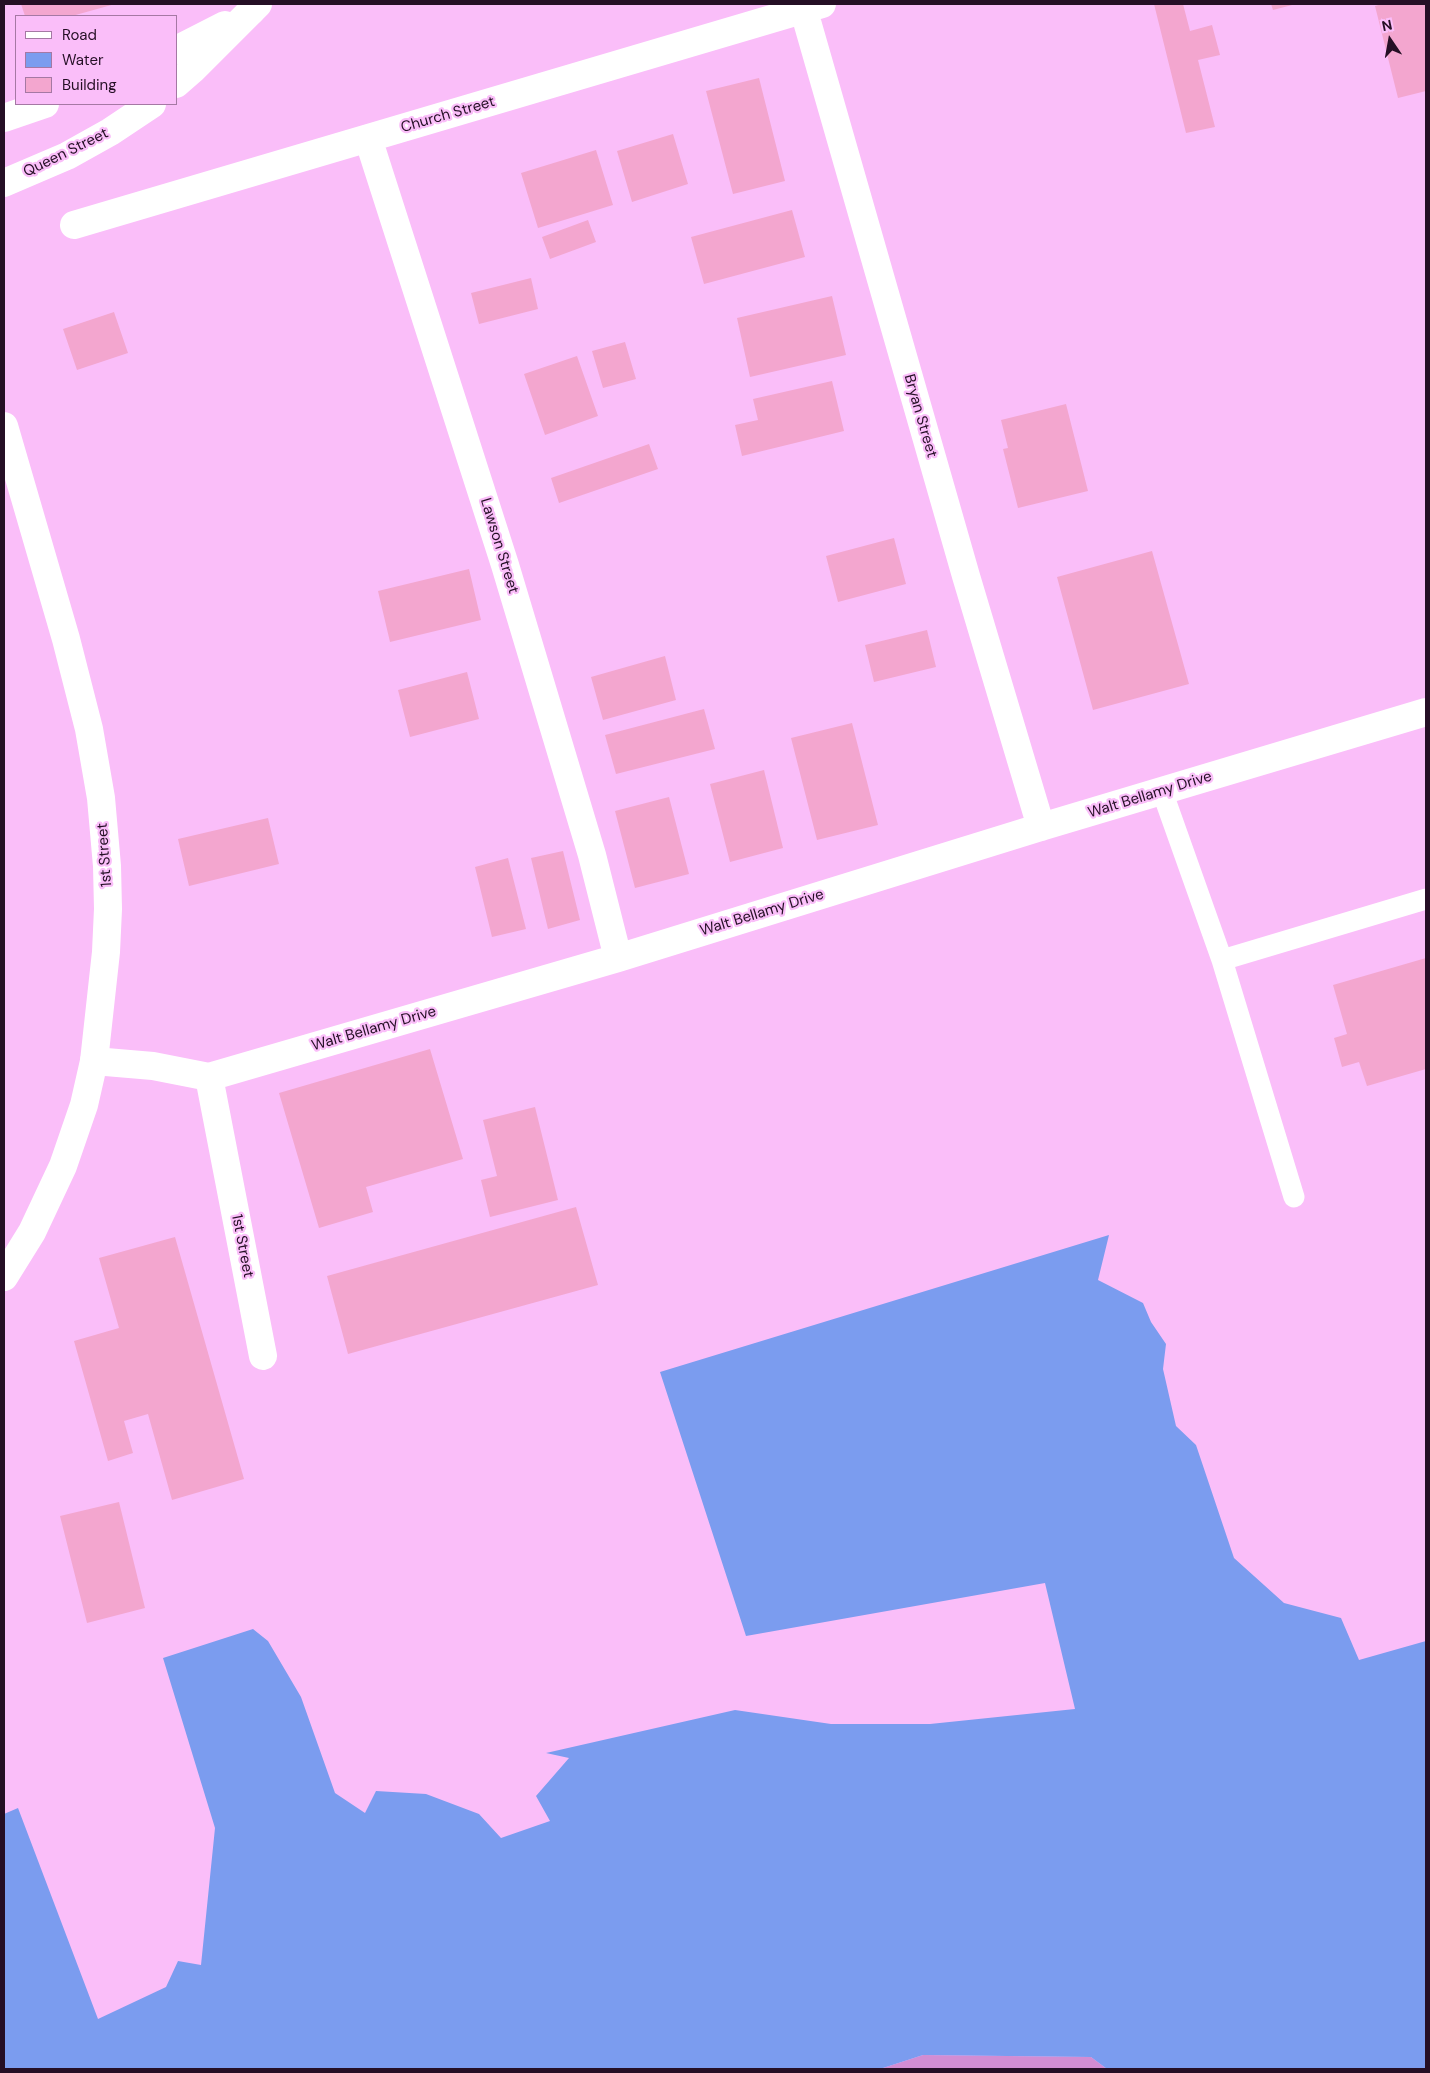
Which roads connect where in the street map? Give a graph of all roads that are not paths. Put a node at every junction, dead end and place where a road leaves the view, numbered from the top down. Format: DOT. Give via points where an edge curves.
graph roads {
  1 [pos="809,6"];
  2 [pos="254,7"];
  3 [pos="178,49"];
  4 [pos="178,82"];
  5 [pos="42,105"];
  6 [pos="150,105"];
  7 [pos="4,118"];
  8 [pos="368,138"];
  9 [pos="4,183"];
  10 [pos="74,224"];
  11 [pos="4,426"];
  12 [pos="1426,712"];
  13 [pos="1162,791"];
  14 [pos="1041,827"];
  15 [pos="1426,899"];
  16 [pos="618,958"];
  17 [pos="1222,960"];
  18 [pos="94,1060"];
  19 [pos="209,1077"];
  20 [pos="1294,1197"];
  21 [pos="4,1277"];
  22 [pos="263,1356"];
  1 -- 8 [label="street, Church Street"];
  1 -- 14 [label="street, Bryan Street" via="966,576"];
  2 -- 3 [label="street"];
  2 -- 4 [label="street"];
  5 -- 7 [label="street"];
  6 -- 9 [label="street, Queen Street" via="67,156"];
  8 -- 10 [label="street, Church Street"];
  8 -- 16 [label="street, Lawson Street" via="505,565 592,855"];
  11 -- 18 [label="street, 1st Street" via="66,639 89,729 101,798 108,909"];
  12 -- 13 [label="street, Walt Bellamy Drive"];
  13 -- 14 [label="street, Walt Bellamy Drive"];
  13 -- 17 [label="lane"];
  14 -- 16 [label="street, Walt Bellamy Drive"];
  15 -- 17 [label="lane"];
  16 -- 19 [label="street, Walt Bellamy Drive"];
  17 -- 20 [label="lane"];
  18 -- 19 [label="street, Walt Bellamy Drive" via="153,1066"];
  18 -- 21 [label="street, 1st Street" via="84,1105 63,1166 32,1232"];
  19 -- 22 [label="street, 1st Street"];
}
